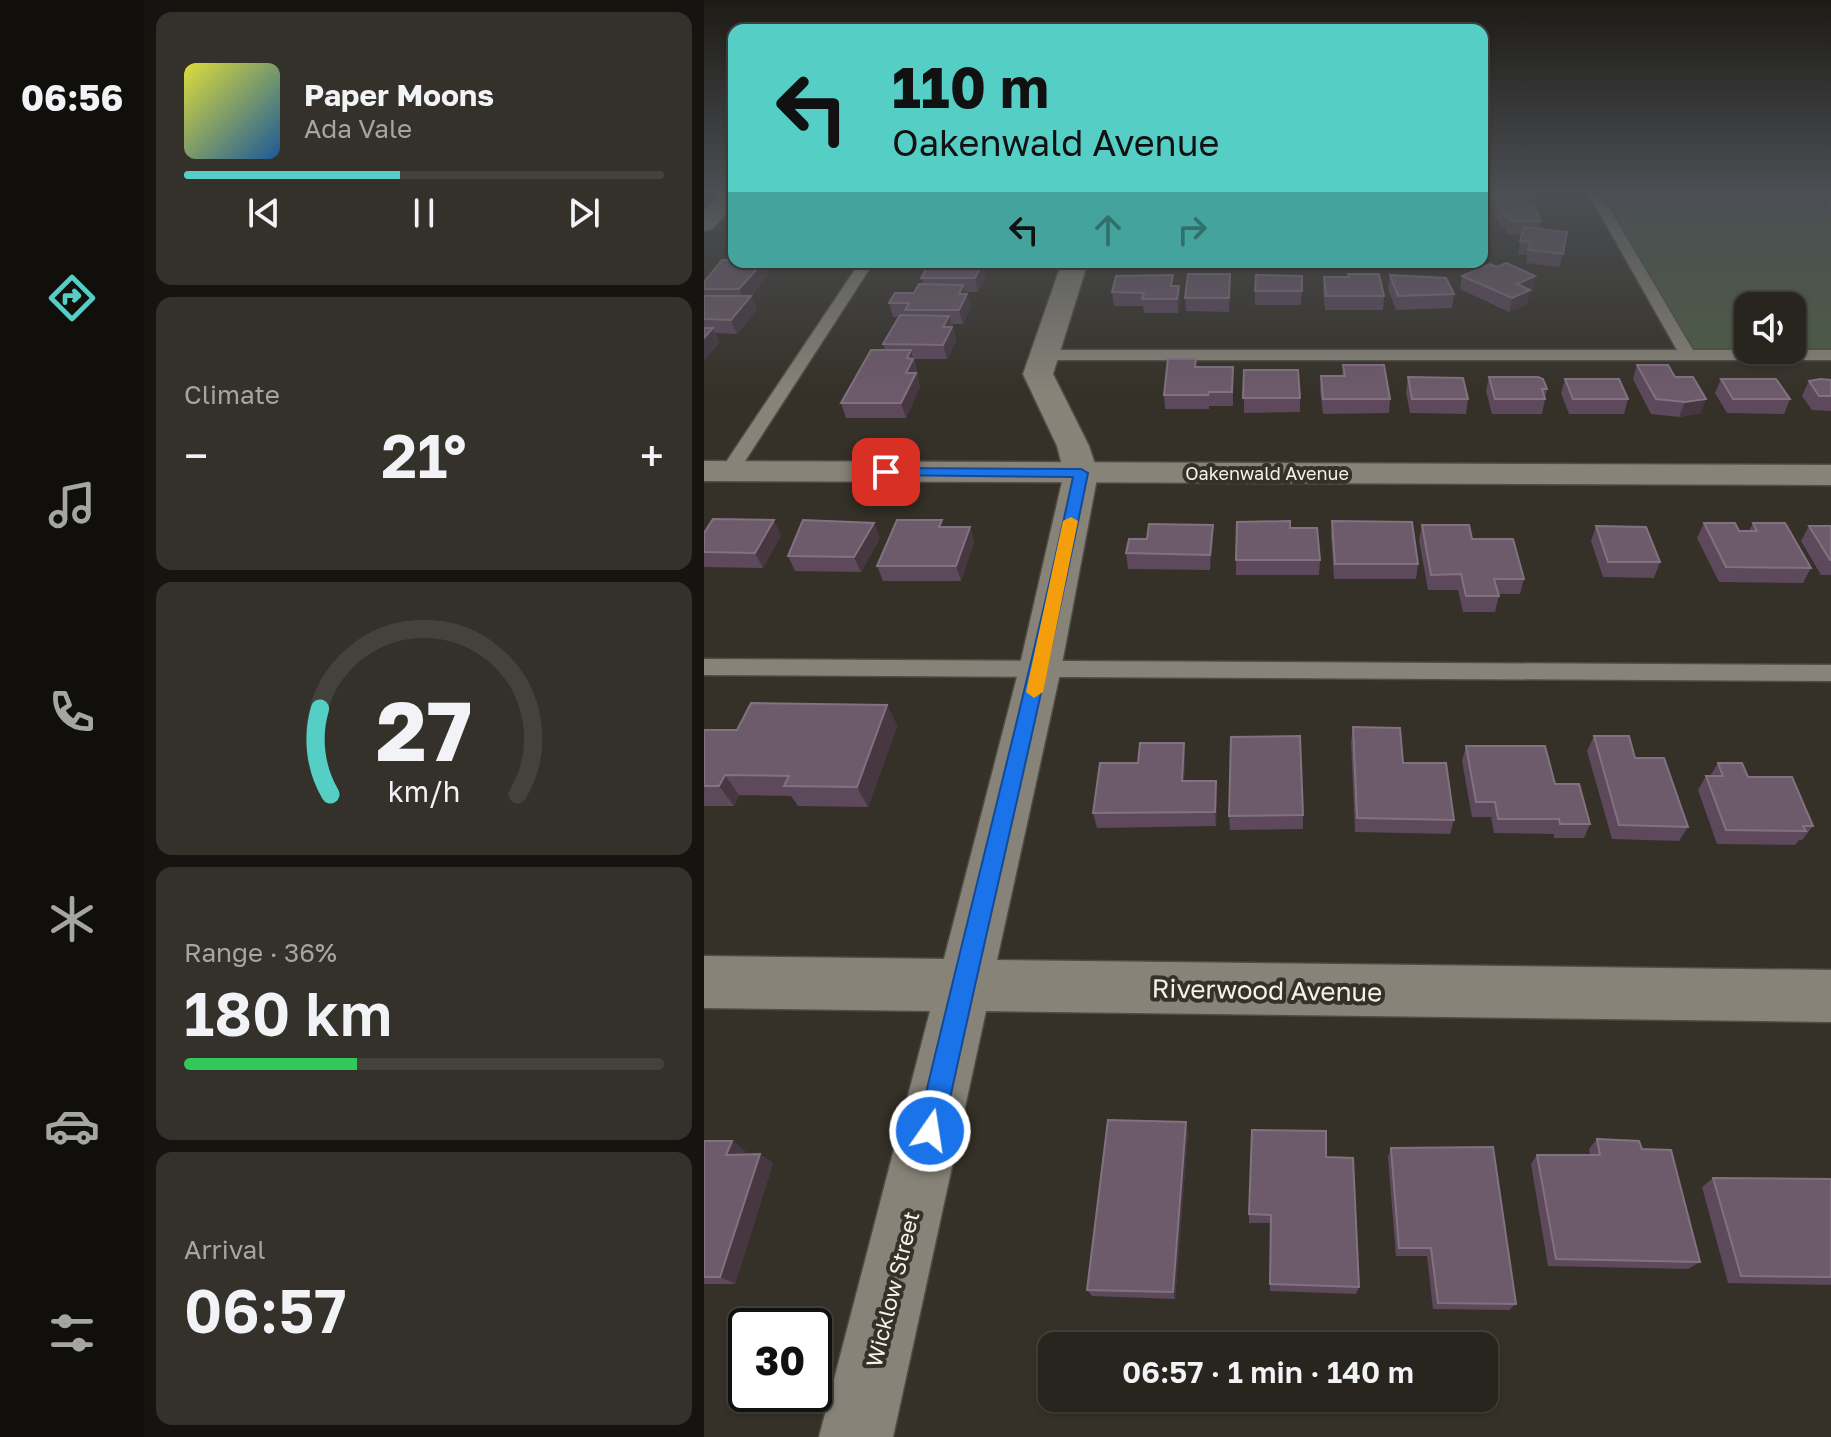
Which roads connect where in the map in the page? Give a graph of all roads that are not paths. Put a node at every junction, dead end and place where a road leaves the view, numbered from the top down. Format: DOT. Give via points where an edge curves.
graph roads {
  1 [pos="1632,258"];
  2 [pos="863,268"];
  3 [pos="1073,268"];
  4 [pos="1043,355"];
  5 [pos="1688,355"];
  6 [pos="1831,355"];
  7 [pos="717,471"];
  8 [pos="1081,473"];
  9 [pos="1831,475"];
  10 [pos="704,667"];
  11 [pos="1040,669"];
  12 [pos="1831,673"];
  13 [pos="704,982"];
  14 [pos="965,987"];
  15 [pos="1831,996"];
  16 [pos="856,1437"];
  1 -- 5 [label="lane"];
  2 -- 7 [label="lane"];
  3 -- 4 [label="street"];
  4 -- 5 [label="lane"];
  4 -- 8 [label="street" via="1038,374"];
  5 -- 6 [label="lane"];
  7 -- 8 [label="street, Oakenwald Avenue"];
  8 -- 9 [label="street, Oakenwald Avenue"];
  8 -- 11 [label="street, Wicklow Street"];
  10 -- 11 [label="lane"];
  11 -- 12 [label="lane"];
  11 -- 14 [label="street, Wicklow Street"];
  13 -- 14 [label="street, Riverwood Avenue"];
  14 -- 15 [label="street, Riverwood Avenue"];
  14 -- 16 [label="street, Wicklow Street"];
}
